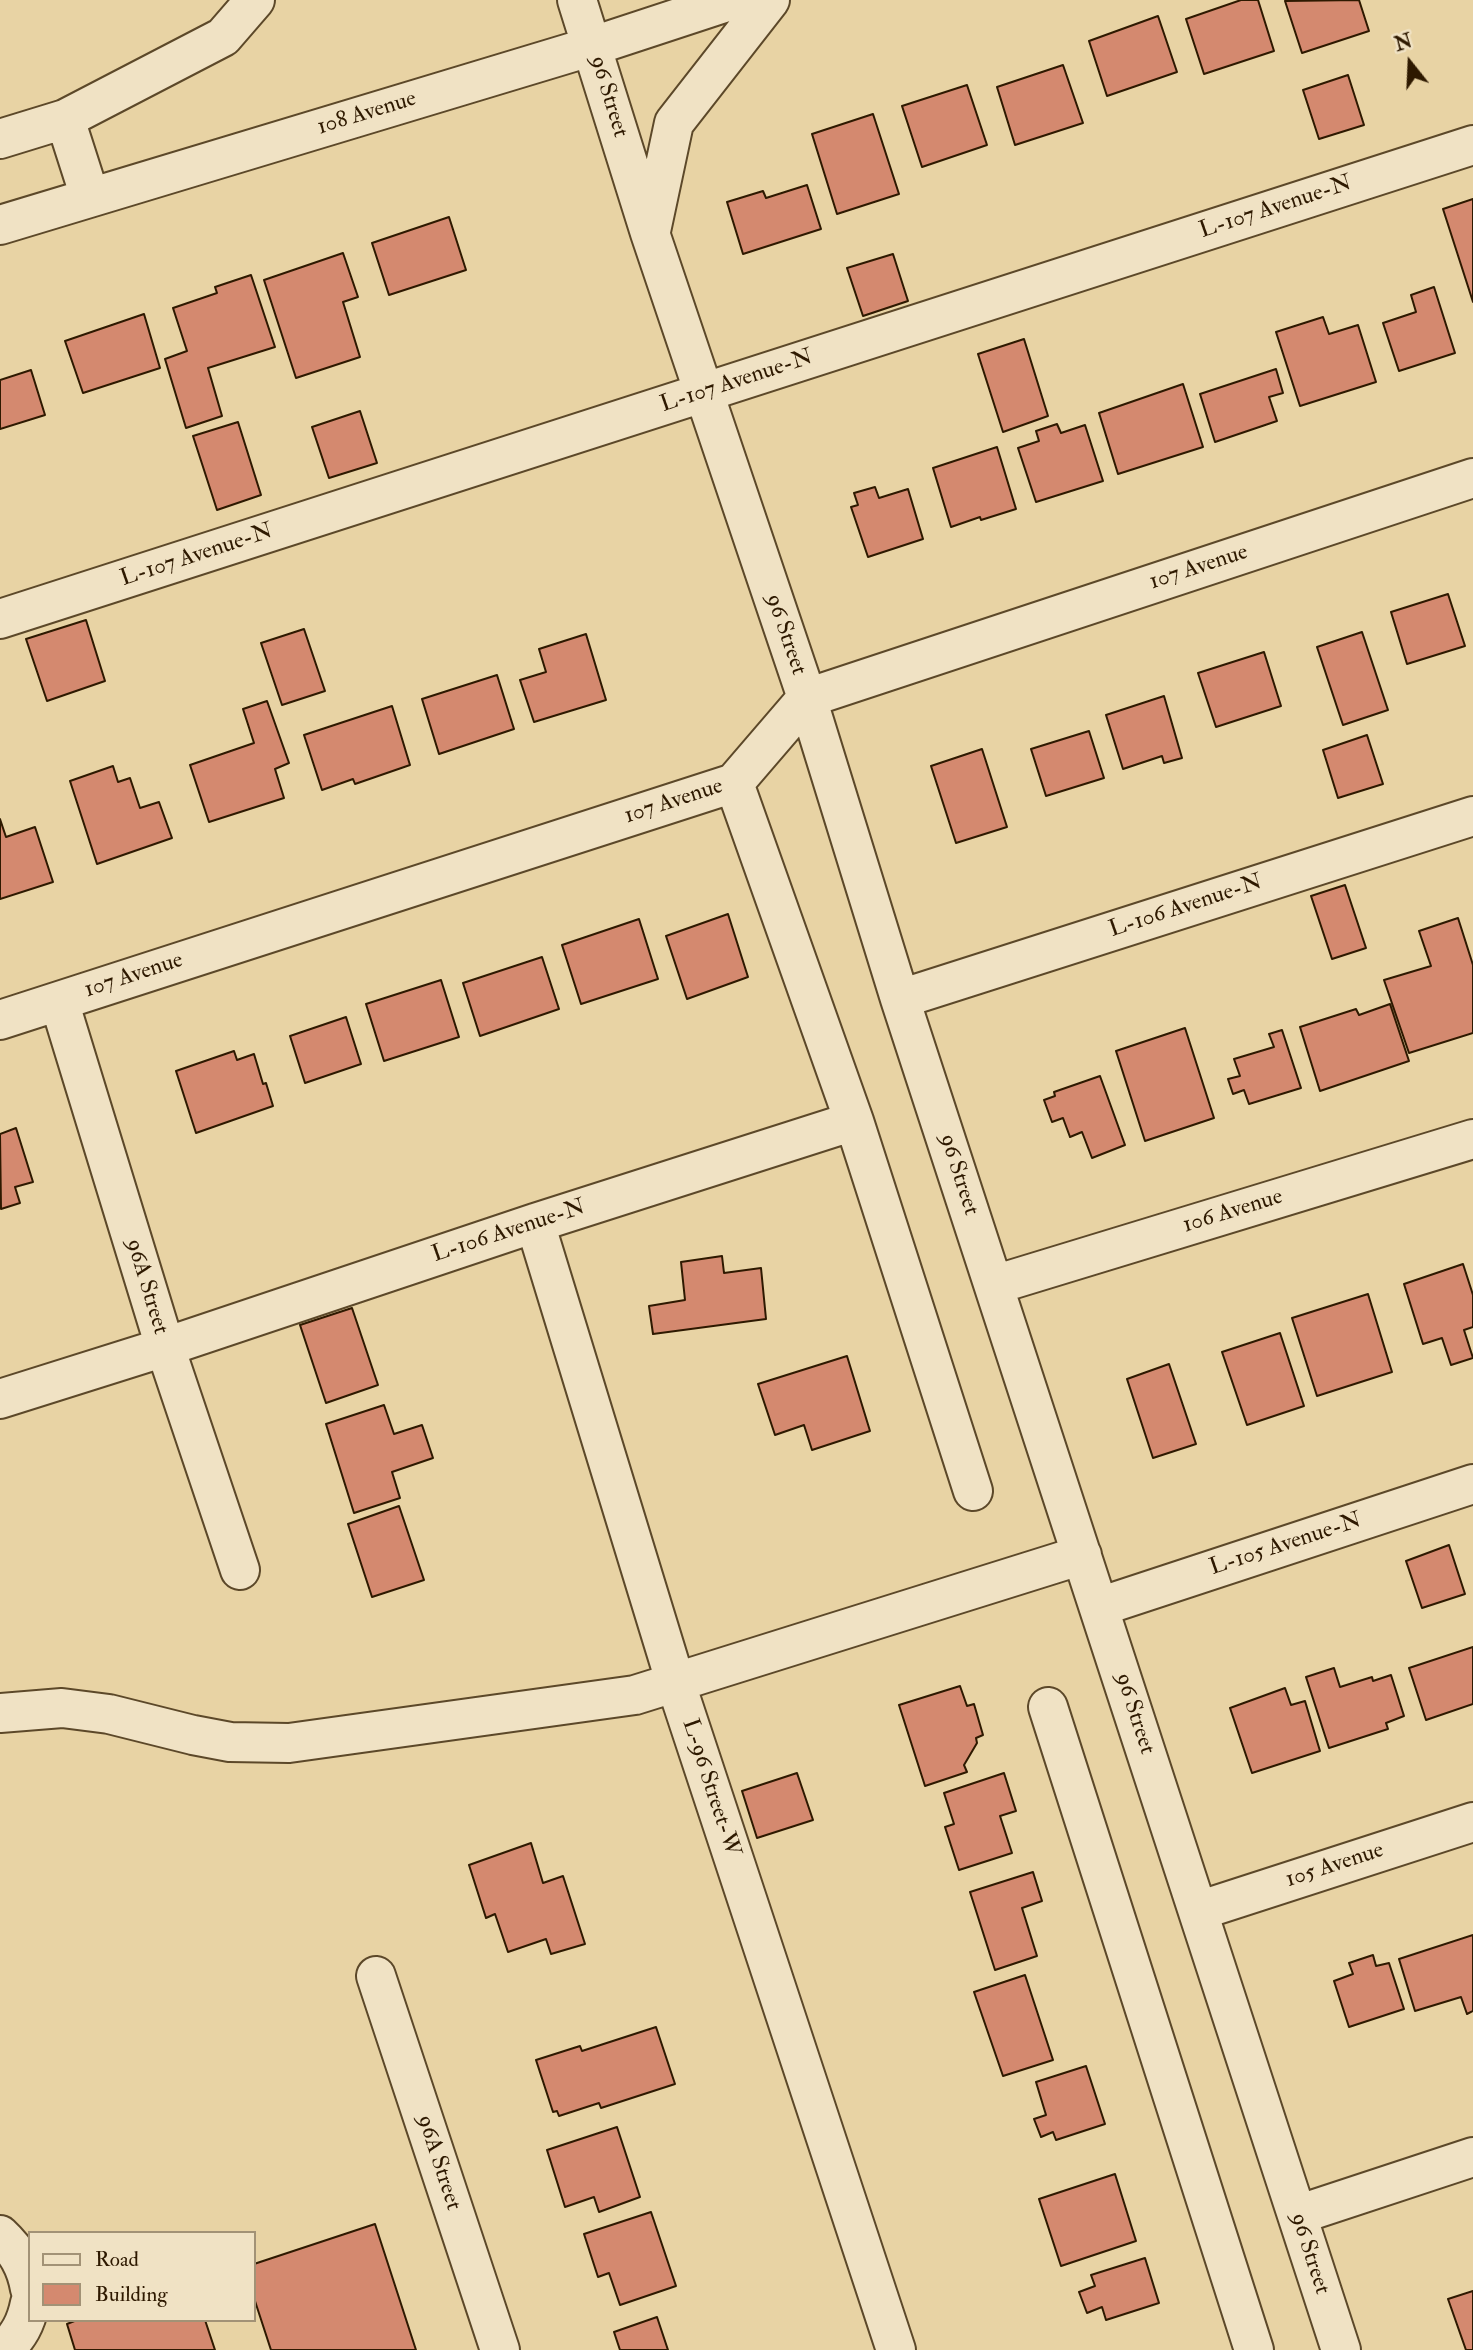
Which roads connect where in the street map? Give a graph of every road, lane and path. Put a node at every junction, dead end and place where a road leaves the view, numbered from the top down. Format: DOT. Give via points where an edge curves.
graph roads {
  1 [pos="255,0"];
  2 [pos="578,0"];
  3 [pos="733,0"];
  4 [pos="770,0"];
  5 [pos="593,46"];
  6 [pos="65,119"];
  7 [pos="0,139"];
  8 [pos="1473,145"];
  9 [pos="90,197"];
  10 [pos="0,225"];
  11 [pos="650,233"];
  12 [pos="703,393"];
  13 [pos="1473,478"];
  14 [pos="0,620"];
  15 [pos="807,698"];
  16 [pos="734,783"];
  17 [pos="1473,816"];
  18 [pos="900,999"];
  19 [pos="59,1001"];
  20 [pos="0,1020"];
  21 [pos="854,1121"];
  22 [pos="1473,1139"];
  23 [pos="535,1223"];
  24 [pos="994,1285"];
  25 [pos="165,1347"];
  26 [pos="0,1399"];
  27 [pos="1473,1484"];
  28 [pos="973,1490"];
  29 [pos="1082,1556"];
  30 [pos="240,1570"];
  31 [pos="1099,1607"];
  32 [pos="676,1684"];
  33 [pos="1048,1707"];
  34 [pos="0,1713"];
  35 [pos="1473,1822"];
  36 [pos="1198,1911"];
  37 [pos="376,1976"];
  38 [pos="1473,2157"];
  39 [pos="1297,2214"];
  40 [pos="0,2235"];
  41 [pos="28,2278"];
  42 [pos="28,2314"];
  43 [pos="4,2350"];
  44 [pos="500,2350"];
  45 [pos="896,2350"];
  46 [pos="1254,2350"];
  47 [pos="1341,2350"];
  1 -- 6 [label="street" via="223,37"];
  2 -- 5 [label="street, 96 Street"];
  3 -- 5 [label="street, 108 Avenue"];
  4 -- 11 [label="street" via="674,123"];
  5 -- 9 [label="street, 108 Avenue"];
  5 -- 11 [label="street, 96 Street"];
  6 -- 7 [label="street"];
  6 -- 9 [label="street"];
  8 -- 12 [label="street, L-107 Avenue-N"];
  9 -- 10 [label="street, 108 Avenue"];
  11 -- 12 [label="street, 96 Street"];
  12 -- 14 [label="street, L-107 Avenue-N"];
  12 -- 15 [label="street, 96 Street"];
  13 -- 15 [label="street, 107 Avenue"];
  15 -- 16 [label="street, 107 Avenue"];
  15 -- 18 [label="street, 96 Street"];
  16 -- 19 [label="street, 107 Avenue"];
  16 -- 21 [label="street"];
  17 -- 18 [label="street, L-106 Avenue-N"];
  18 -- 24 [label="street, 96 Street"];
  19 -- 20 [label="street, 107 Avenue"];
  19 -- 25 [label="street, 96A Street"];
  21 -- 23 [label="street, L-106 Avenue-N"];
  21 -- 28 [label="street"];
  22 -- 24 [label="street, 106 Avenue"];
  23 -- 25 [label="street, L-106 Avenue-N"];
  23 -- 32 [label="street, L-96 Street-W"];
  24 -- 29 [label="street, 96 Street"];
  25 -- 26 [label="street"];
  25 -- 30 [label="street, 96A Street"];
  27 -- 31 [label="street, L-105 Avenue-N"];
  29 -- 31 [label="street, 96 Street"];
  29 -- 32 [label="street"];
  31 -- 36 [label="street, 96 Street"];
  32 -- 34 [label="street" via="635,1696 289,1743 230,1742 109,1714 62,1709"];
  32 -- 45 [label="street, L-96 Street-W"];
  33 -- 46 [label="street"];
  35 -- 36 [label="street, 105 Avenue"];
  36 -- 39 [label="street, 96 Street"];
  37 -- 44 [label="street, 96A Street"];
  38 -- 39 [label="street"];
  39 -- 47 [label="street, 96 Street"];
  40 -- 41 [label="street" via="17,2253"];
  42 -- 43 [label="street" via="15,2340"];
}
